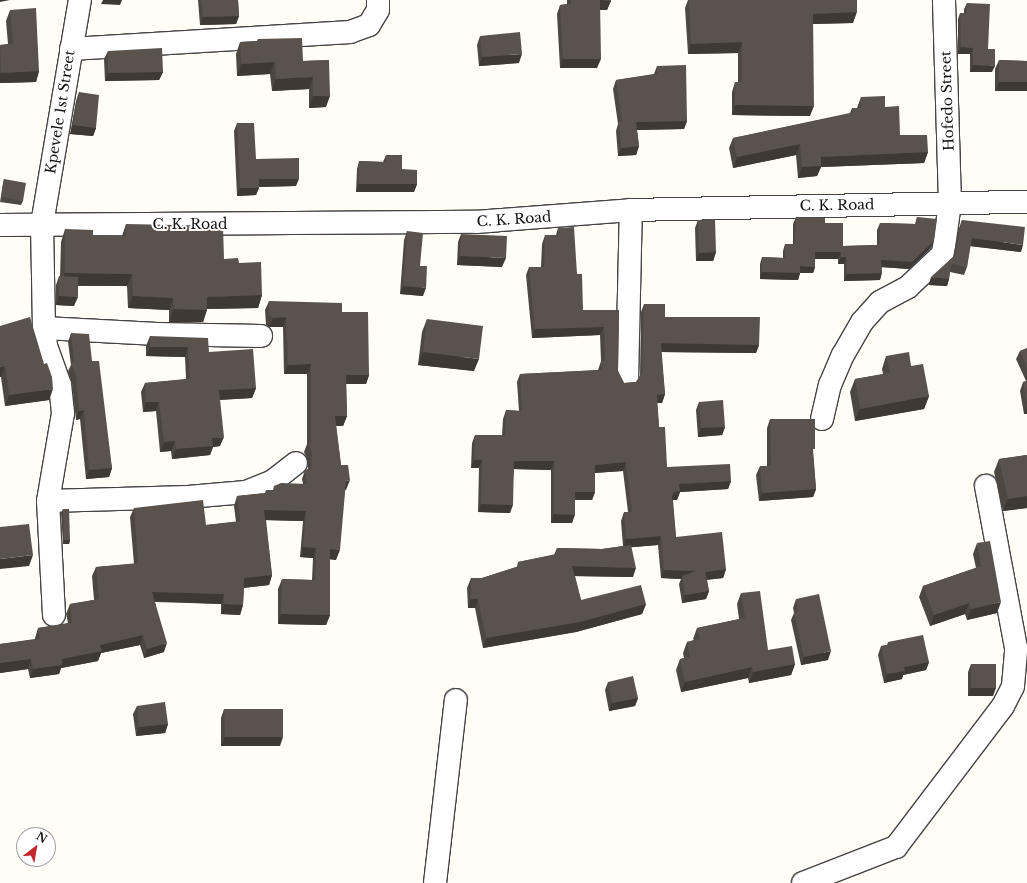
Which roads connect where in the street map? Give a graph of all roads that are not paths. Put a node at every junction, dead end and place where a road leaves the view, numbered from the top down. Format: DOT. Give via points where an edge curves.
graph roads {
  1 [pos="80,0"];
  2 [pos="378,0"];
  3 [pos="944,0"];
  4 [pos="70,49"];
  5 [pos="1027,202"];
  6 [pos="950,203"];
  7 [pos="631,210"];
  8 [pos="42,224"];
  9 [pos="0,225"];
  10 [pos="44,328"];
  11 [pos="260,336"];
  12 [pos="627,380"];
  13 [pos="822,419"];
  14 [pos="296,463"];
  15 [pos="986,486"];
  16 [pos="48,501"];
  17 [pos="54,615"];
  18 [pos="456,700"];
  19 [pos="435,883"];
  20 [pos="803,883"];
  1 -- 4 [label="street, Kpevele 1st Street"];
  2 -- 4 [label="street" via="378,10 369,25 350,32"];
  3 -- 6 [label="street, Hofedo Street"];
  4 -- 8 [label="street, Kpevele 1st Street"];
  5 -- 6 [label="street, C. K. Road"];
  6 -- 7 [label="street, C. K. Road"];
  6 -- 13 [label="street, Hofedo Street" via="943,254 908,287 880,302 862,322 830,385"];
  7 -- 8 [label="street, C. K. Road" via="476,222"];
  7 -- 12 [label="street"];
  8 -- 9 [label="street, C. K. Road"];
  8 -- 10 [label="street, Kpevele 1st Street"];
  10 -- 11 [label="street"];
  10 -- 16 [label="street, Kpevele 1st Street" via="46,346 60,385 63,413"];
  14 -- 16 [label="street" via="273,481 246,492 188,497"];
  15 -- 20 [label="street" via="1016,648 1013,686 1003,706 896,847"];
  16 -- 17 [label="street, Kpevele 1st Street"];
  18 -- 19 [label="street"];
}
